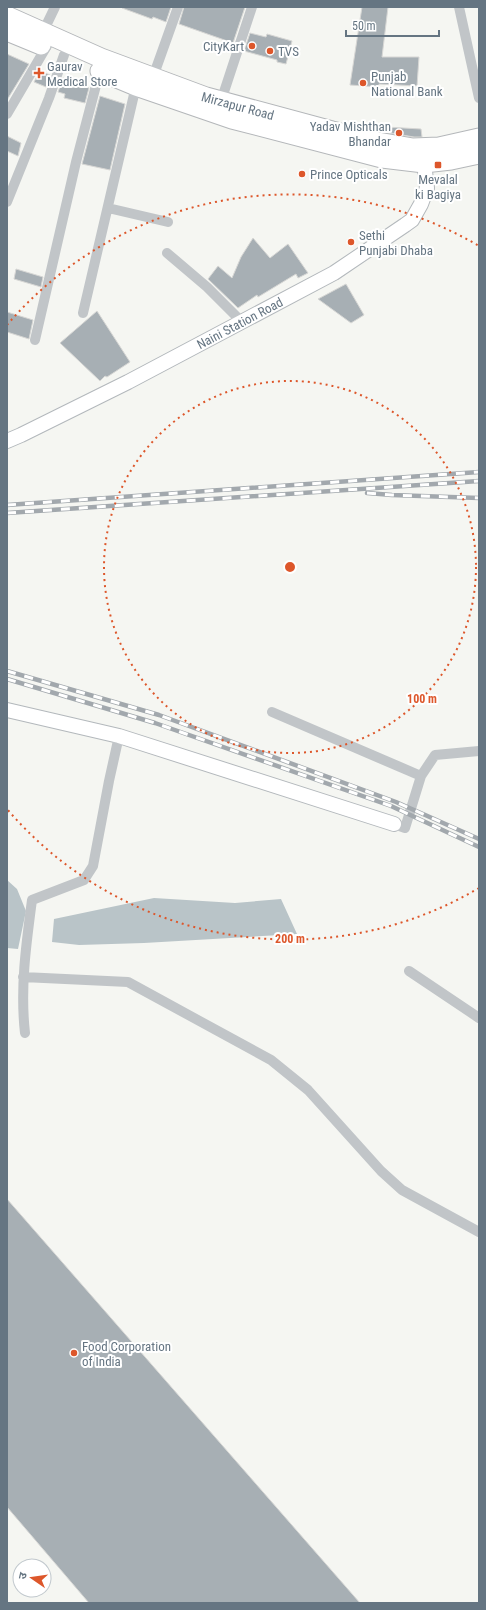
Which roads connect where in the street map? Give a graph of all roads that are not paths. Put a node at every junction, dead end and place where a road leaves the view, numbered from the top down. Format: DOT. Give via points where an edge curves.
graph roads {
  1 [pos="55,7"];
  2 [pos="178,7"];
  3 [pos="252,7"];
  4 [pos="459,7"];
  5 [pos="7,16"];
  6 [pos="7,31"];
  7 [pos="47,39"];
  8 [pos="64,55"];
  9 [pos="100,70"];
  10 [pos="153,77"];
  11 [pos="136,86"];
  12 [pos="479,98"];
  13 [pos="221,101"];
  14 [pos="7,114"];
  15 [pos="479,138"];
  16 [pos="479,154"];
  17 [pos="423,156"];
  18 [pos="7,202"];
  19 [pos="108,208"];
  20 [pos="168,222"];
  21 [pos="168,253"];
  22 [pos="83,313"];
  23 [pos="242,322"];
  24 [pos="35,340"];
  25 [pos="7,440"];
  26 [pos="7,710"];
  27 [pos="272,712"];
  28 [pos="119,736"];
  29 [pos="479,751"];
  30 [pos="421,776"];
  31 [pos="394,824"];
  32 [pos="409,971"];
  33 [pos="23,977"];
  34 [pos="479,1018"];
  35 [pos="25,1033"];
  36 [pos="479,1232"];
  1 -- 7 [label="street"];
  2 -- 10 [label="street"];
  3 -- 13 [label="street"];
  4 -- 12 [label="street"];
  5 -- 7 [label="highway, Mirzapur Road"];
  6 -- 7 [label="highway, Mirzapur Road"];
  7 -- 8 [label="highway, Mirzapur Road"];
  7 -- 10 [label="highway, Mirzapur Road"];
  7 -- 14 [label="street"];
  8 -- 9 [label="highway, Mirzapur Road"];
  8 -- 18 [label="street"];
  9 -- 11 [label="highway, Mirzapur Road"];
  9 -- 24 [label="street"];
  10 -- 13 [label="highway, Mirzapur Road"];
  11 -- 17 [label="highway, Mirzapur Road" via="232,119 382,158"];
  11 -- 19 [label="street"];
  13 -- 17 [label="highway, Mirzapur Road" via="378,142 413,148"];
  15 -- 17 [label="highway, Mirzapur Road" via="439,147"];
  16 -- 17 [label="highway, Mirzapur Road" via="451,160"];
  17 -- 23 [label="street, Naini Station Road" via="426,188 412,220 334,273"];
  19 -- 20 [label="street"];
  19 -- 22 [label="street"];
  21 -- 23 [label="street"];
  23 -- 25 [label="street, Naini Station Road"];
  26 -- 28 [label="street"];
  27 -- 30 [label="street"];
  28 -- 31 [label="street"];
  28 -- 33 [label="street" via="92,866 84,880 32,900"];
  29 -- 30 [label="street" via="435,755"];
  30 -- 31 [label="street" via="405,828"];
  32 -- 34 [label="street"];
  33 -- 35 [label="street"];
  33 -- 36 [label="street" via="128,982 264,1056 308,1090 381,1171 402,1190"];
}
